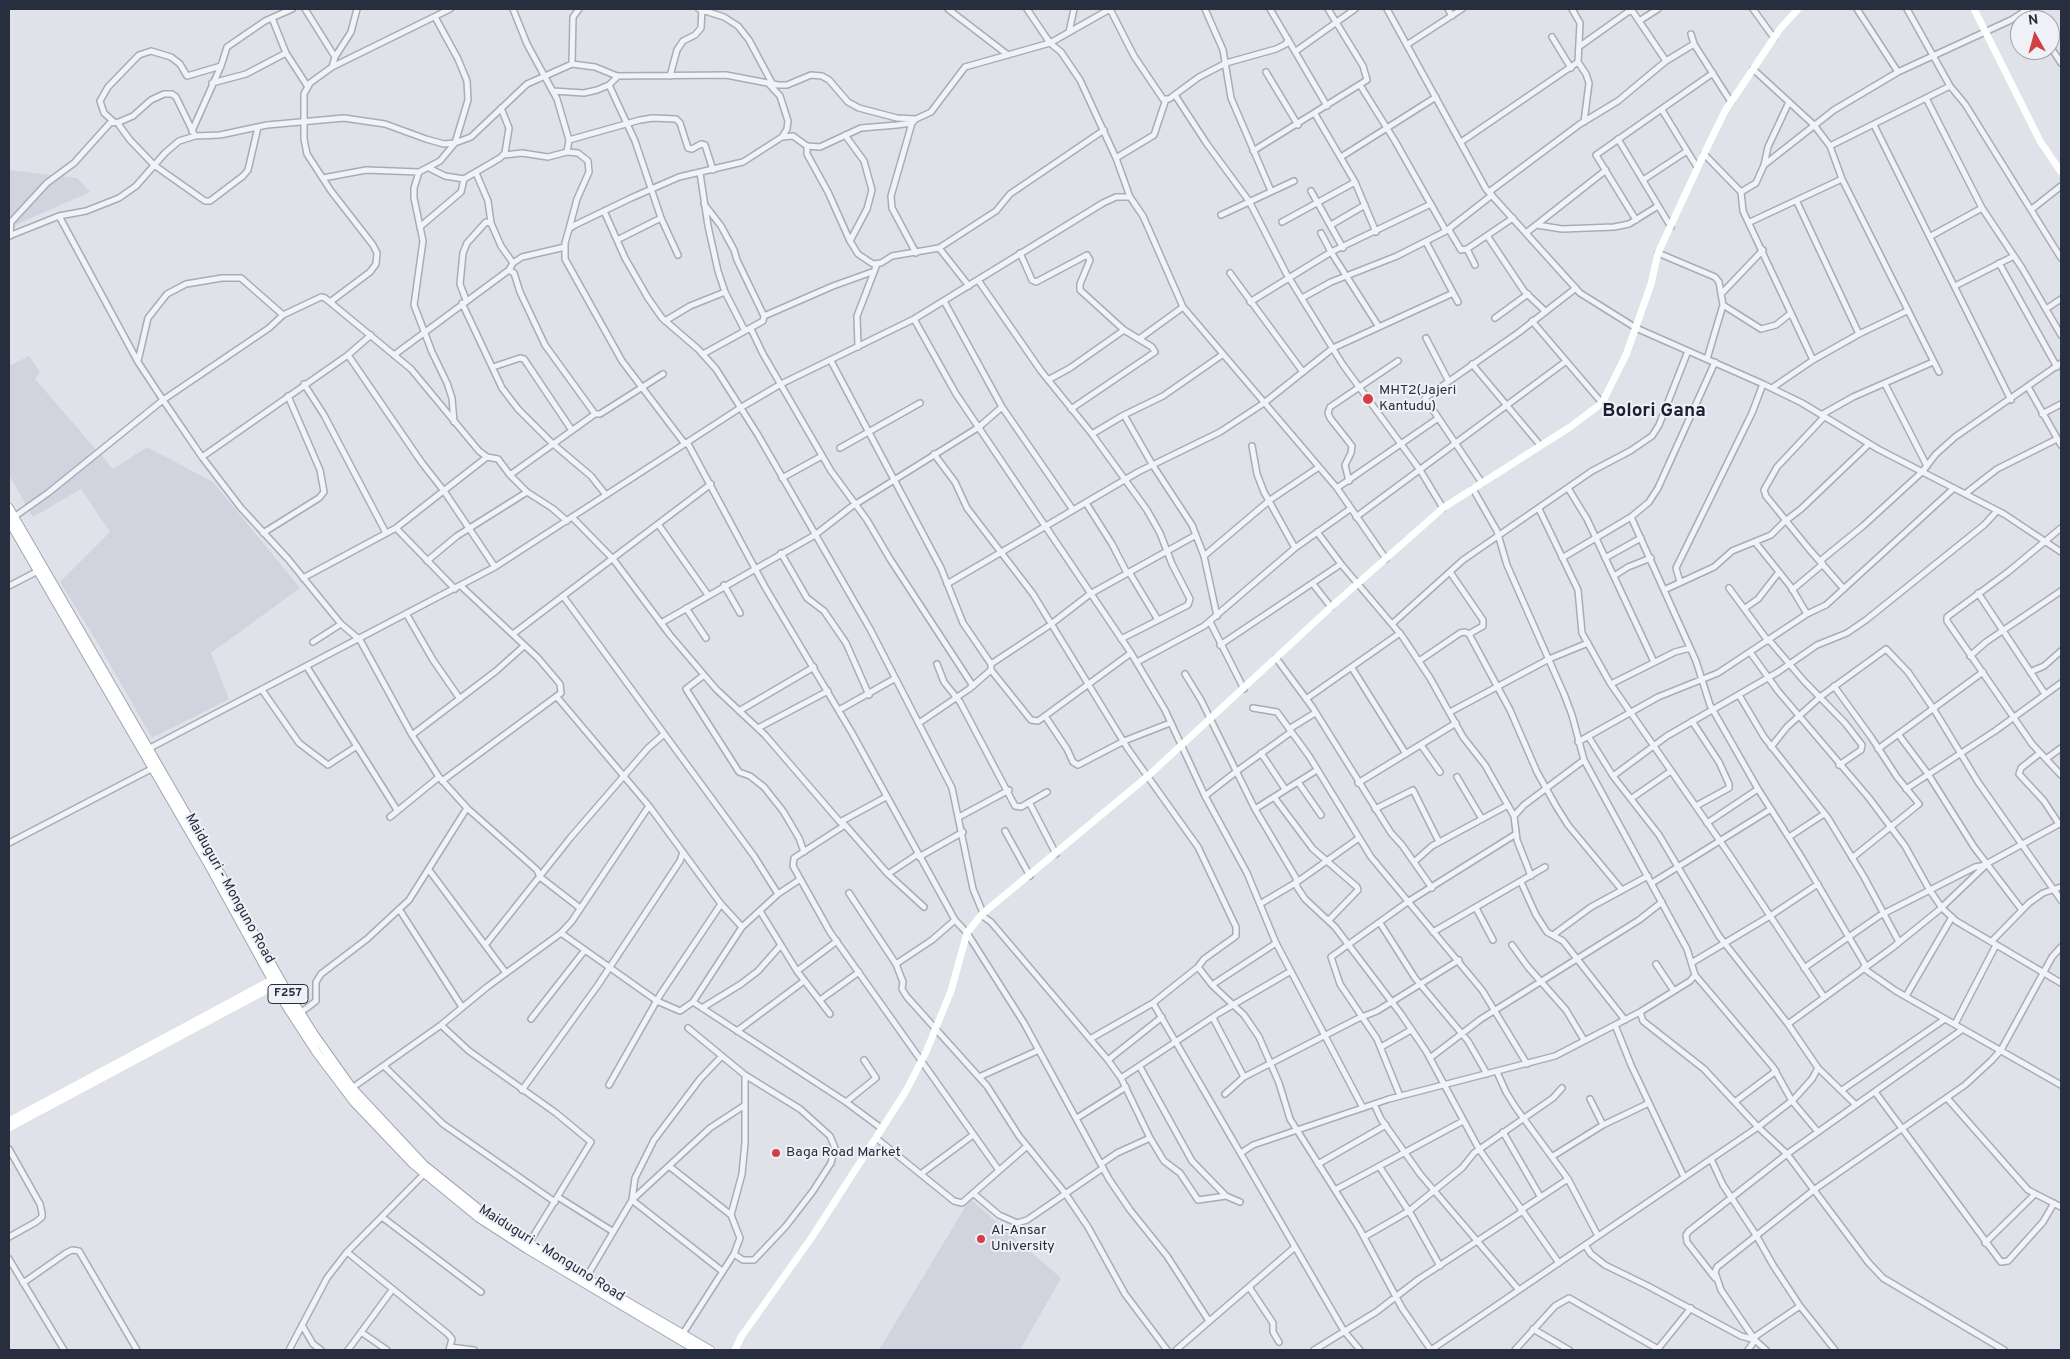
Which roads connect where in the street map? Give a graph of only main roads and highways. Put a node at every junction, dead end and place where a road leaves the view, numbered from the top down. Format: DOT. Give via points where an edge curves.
graph roads {
  1 [pos="9,508"];
  2 [pos="11,519"];
  3 [pos="155,767"];
  4 [pos="277,981"];
  5 [pos="697,1350"];
  6 [pos="710,1350"];
  1 -- 2 [label="main road, Maiduguri - Monguno Road / F257"];
  2 -- 3 [label="main road, Maiduguri - Monguno Road / F257" via="38,571"];
  2 -- 3 [label="main road, Maiduguri - Monguno Road / F257" via="148,749"];
  3 -- 4 [label="main road, Maiduguri - Monguno Road / F257"];
  4 -- 5 [label="main road, Maiduguri - Monguno Road / F257" via="305,1034 354,1102 424,1174 480,1218 527,1249"];
  4 -- 6 [label="main road, Maiduguri - Monguno Road / F257" via="352,1088 424,1165 480,1210 529,1243"];
}
